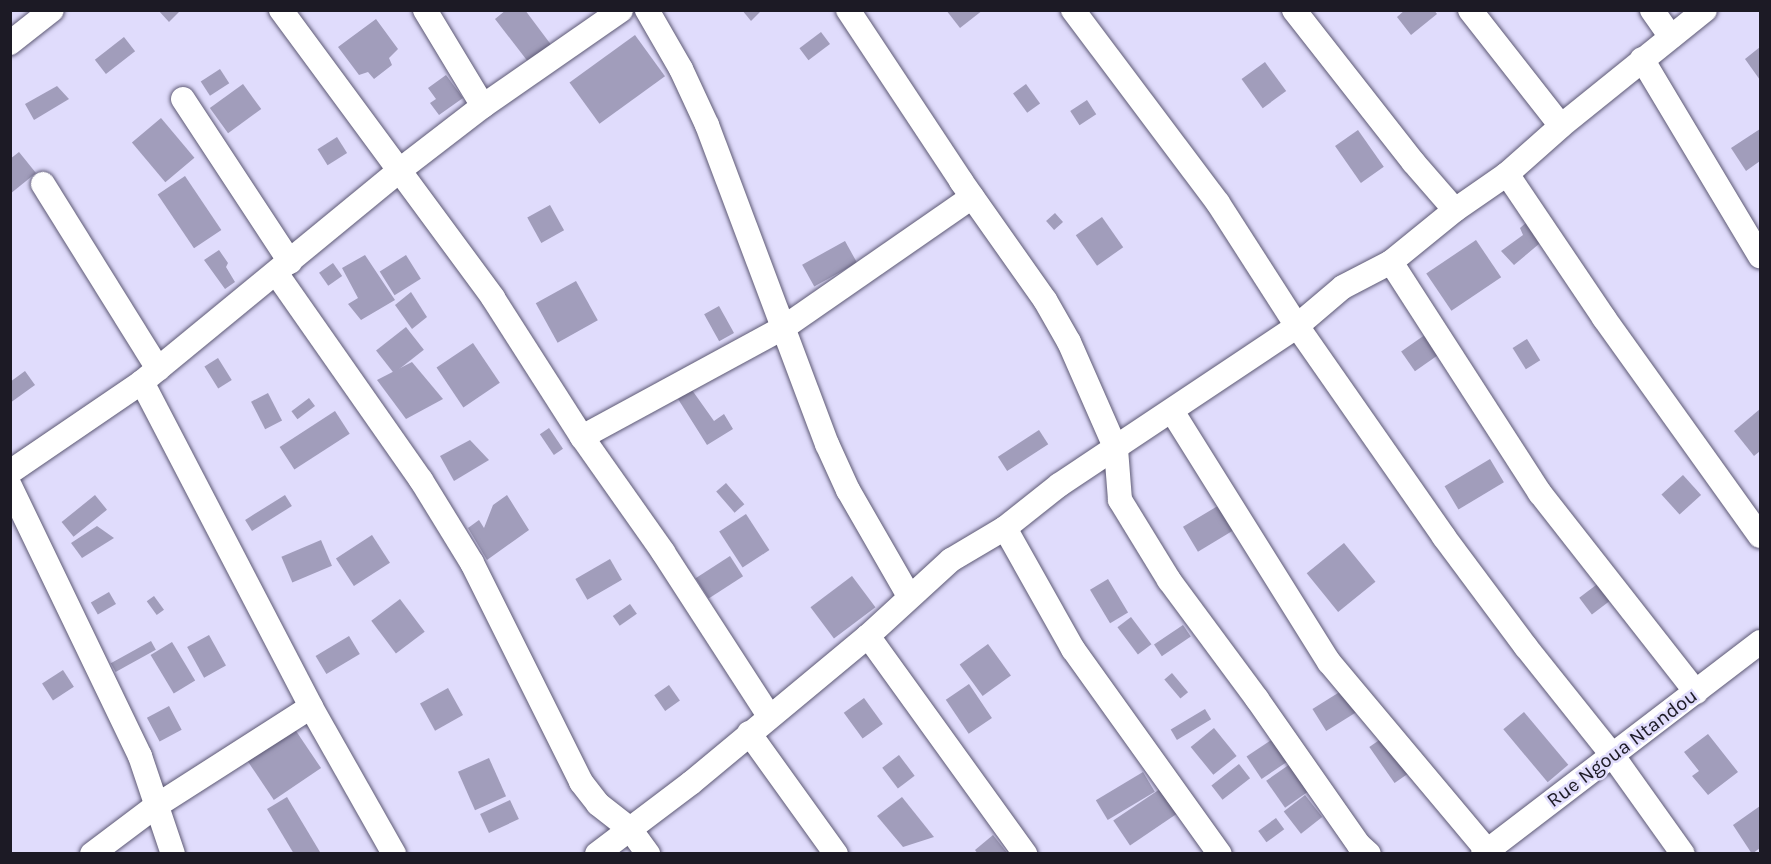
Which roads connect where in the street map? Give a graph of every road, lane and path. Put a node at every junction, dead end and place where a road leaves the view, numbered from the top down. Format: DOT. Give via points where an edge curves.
graph roads {
  1 [pos="52,10"];
  2 [pos="281,10"];
  3 [pos="425,10"];
  4 [pos="621,10"];
  5 [pos="647,10"];
  6 [pos="848,10"];
  7 [pos="1073,10"];
  8 [pos="1294,10"];
  9 [pos="1470,10"];
  10 [pos="1652,10"];
  11 [pos="1705,10"];
  12 [pos="13,36"];
  13 [pos="1671,37"];
  14 [pos="1642,59"];
  15 [pos="183,99"];
  16 [pos="483,106"];
  17 [pos="1561,126"];
  18 [pos="400,170"];
  19 [pos="1506,174"];
  20 [pos="43,184"];
  21 [pos="972,197"];
  22 [pos="1455,210"];
  23 [pos="1761,256"];
  24 [pos="1391,262"];
  25 [pos="283,268"];
  26 [pos="1297,326"];
  27 [pos="783,328"];
  28 [pos="150,375"];
  29 [pos="1172,411"];
  30 [pos="582,437"];
  31 [pos="1116,449"];
  32 [pos="10,472"];
  33 [pos="10,486"];
  34 [pos="1005,528"];
  35 [pos="1761,536"];
  36 [pos="909,596"];
  37 [pos="868,636"];
  38 [pos="1758,647"];
  39 [pos="1696,692"];
  40 [pos="311,707"];
  41 [pos="769,716"];
  42 [pos="749,734"];
  43 [pos="1613,756"];
  44 [pos="156,806"];
  45 [pos="630,829"];
  46 [pos="1485,852"];
  47 [pos="92,854"];
  48 [pos="173,854"];
  49 [pos="394,854"];
  50 [pos="597,854"];
  51 [pos="648,854"];
  52 [pos="836,854"];
  53 [pos="1025,854"];
  54 [pos="1220,854"];
  55 [pos="1368,854"];
  56 [pos="1683,854"];
  1 -- 12 [label="street"];
  2 -- 18 [label="street"];
  3 -- 16 [label="street"];
  4 -- 16 [label="street"];
  5 -- 27 [label="street" via="707,125"];
  6 -- 21 [label="street"];
  7 -- 26 [label="street" via="1218,203"];
  8 -- 22 [label="street"];
  9 -- 17 [label="street"];
  10 -- 13 [label="street"];
  11 -- 13 [label="street"];
  13 -- 14 [label="street"];
  14 -- 17 [label="street"];
  14 -- 23 [label="street"];
  15 -- 25 [label="street"];
  16 -- 18 [label="street"];
  17 -- 19 [label="street"];
  18 -- 25 [label="street"];
  18 -- 30 [label="street" via="493,298"];
  19 -- 22 [label="street"];
  19 -- 35 [label="street"];
  20 -- 28 [label="street"];
  21 -- 27 [label="street"];
  21 -- 31 [label="street" via="1045,300 1069,342"];
  22 -- 24 [label="street"];
  24 -- 26 [label="street" via="1343,287"];
  24 -- 39 [label="street" via="1540,493"];
  25 -- 28 [label="street"];
  25 -- 45 [label="street" via="472,563 581,783 598,804"];
  26 -- 29 [label="street"];
  26 -- 43 [label="street" via="1444,537"];
  27 -- 30 [label="street"];
  27 -- 36 [label="street" via="848,490"];
  28 -- 32 [label="street"];
  28 -- 40 [label="street"];
  29 -- 31 [label="street"];
  29 -- 46 [label="street" via="1329,662"];
  30 -- 41 [label="street" via="663,552"];
  31 -- 34 [label="street" via="1059,485"];
  31 -- 55 [label="street" via="1120,500 1169,580"];
  33 -- 44 [label="street" via="140,756"];
  34 -- 36 [label="street" via="951,560"];
  34 -- 54 [label="street" via="1073,649"];
  36 -- 37 [label="street"];
  37 -- 41 [label="street"];
  37 -- 53 [label="street"];
  38 -- 39 [label="street, Rue Ngoua Ntandou"];
  39 -- 43 [label="street, Rue Ngoua Ntandou"];
  40 -- 44 [label="street"];
  40 -- 49 [label="street"];
  41 -- 42 [label="street"];
  42 -- 45 [label="street"];
  42 -- 52 [label="street"];
  43 -- 46 [label="street, Rue Ngoua Ntandou"];
  43 -- 56 [label="street"];
  44 -- 47 [label="street"];
  44 -- 48 [label="street"];
  45 -- 50 [label="street"];
  45 -- 51 [label="street"];
}
